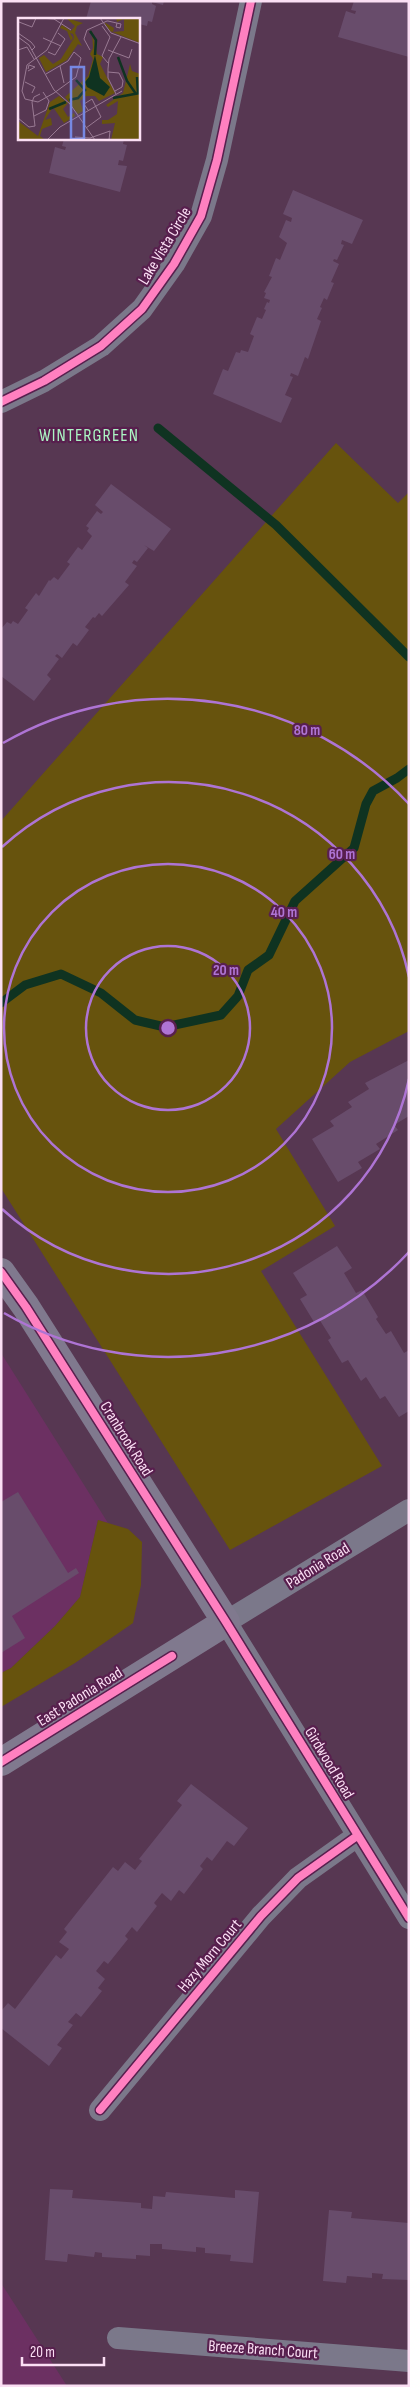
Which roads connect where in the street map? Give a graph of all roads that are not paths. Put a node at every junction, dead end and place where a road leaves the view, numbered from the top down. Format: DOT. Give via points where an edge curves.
graph roads {
  1 [pos="251,1"];
  2 [pos="1,402"];
  3 [pos="1,1272"];
  4 [pos="409,1510"];
  5 [pos="226,1622"];
  6 [pos="1,1762"];
  7 [pos="357,1836"];
  8 [pos="409,1918"];
  9 [pos="100,2110"];
  10 [pos="118,2338"];
  11 [pos="409,2361"];
  1 -- 2 [label="street, Lake Vista Circle" via="217,160 201,216 174,264 142,309 101,346 44,381"];
  3 -- 5 [label="street, Cranbrook Road"];
  4 -- 5 [label="street, Padonia Road"];
  5 -- 6 [label="street, East Padonia Road"];
  5 -- 7 [label="street, Girdwood Road"];
  7 -- 8 [label="street, Girdwood Road"];
  7 -- 9 [label="street, Hazy Morn Court" via="298,1878 261,1916"];
  10 -- 11 [label="street, Breeze Branch Court"];
}
